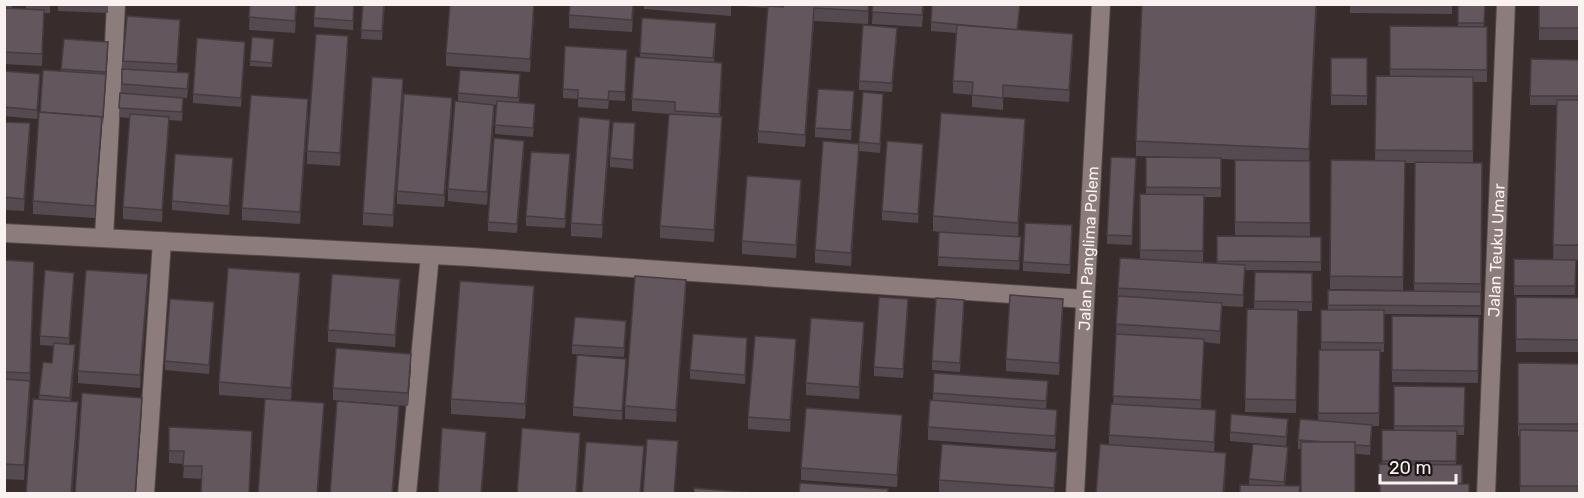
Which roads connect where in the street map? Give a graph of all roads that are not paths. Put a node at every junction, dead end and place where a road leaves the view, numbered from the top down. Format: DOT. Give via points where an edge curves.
graph roads {
  1 [pos="116,4"];
  2 [pos="1101,4"];
  3 [pos="1506,4"];
  4 [pos="4,233"];
  5 [pos="104,238"];
  6 [pos="162,241"];
  7 [pos="430,255"];
  8 [pos="1084,299"];
  9 [pos="145,494"];
  10 [pos="407,494"];
  11 [pos="1075,494"];
  12 [pos="1486,494"];
  1 -- 5 [label="street"];
  2 -- 8 [label="street, Jalan Panglima Polem"];
  3 -- 12 [label="street, Jalan Teuku Umar"];
  4 -- 5 [label="street"];
  5 -- 6 [label="street"];
  6 -- 7 [label="street"];
  6 -- 9 [label="street"];
  7 -- 8 [label="street"];
  7 -- 10 [label="street"];
  8 -- 11 [label="street, Jalan Panglima Polem"];
}
